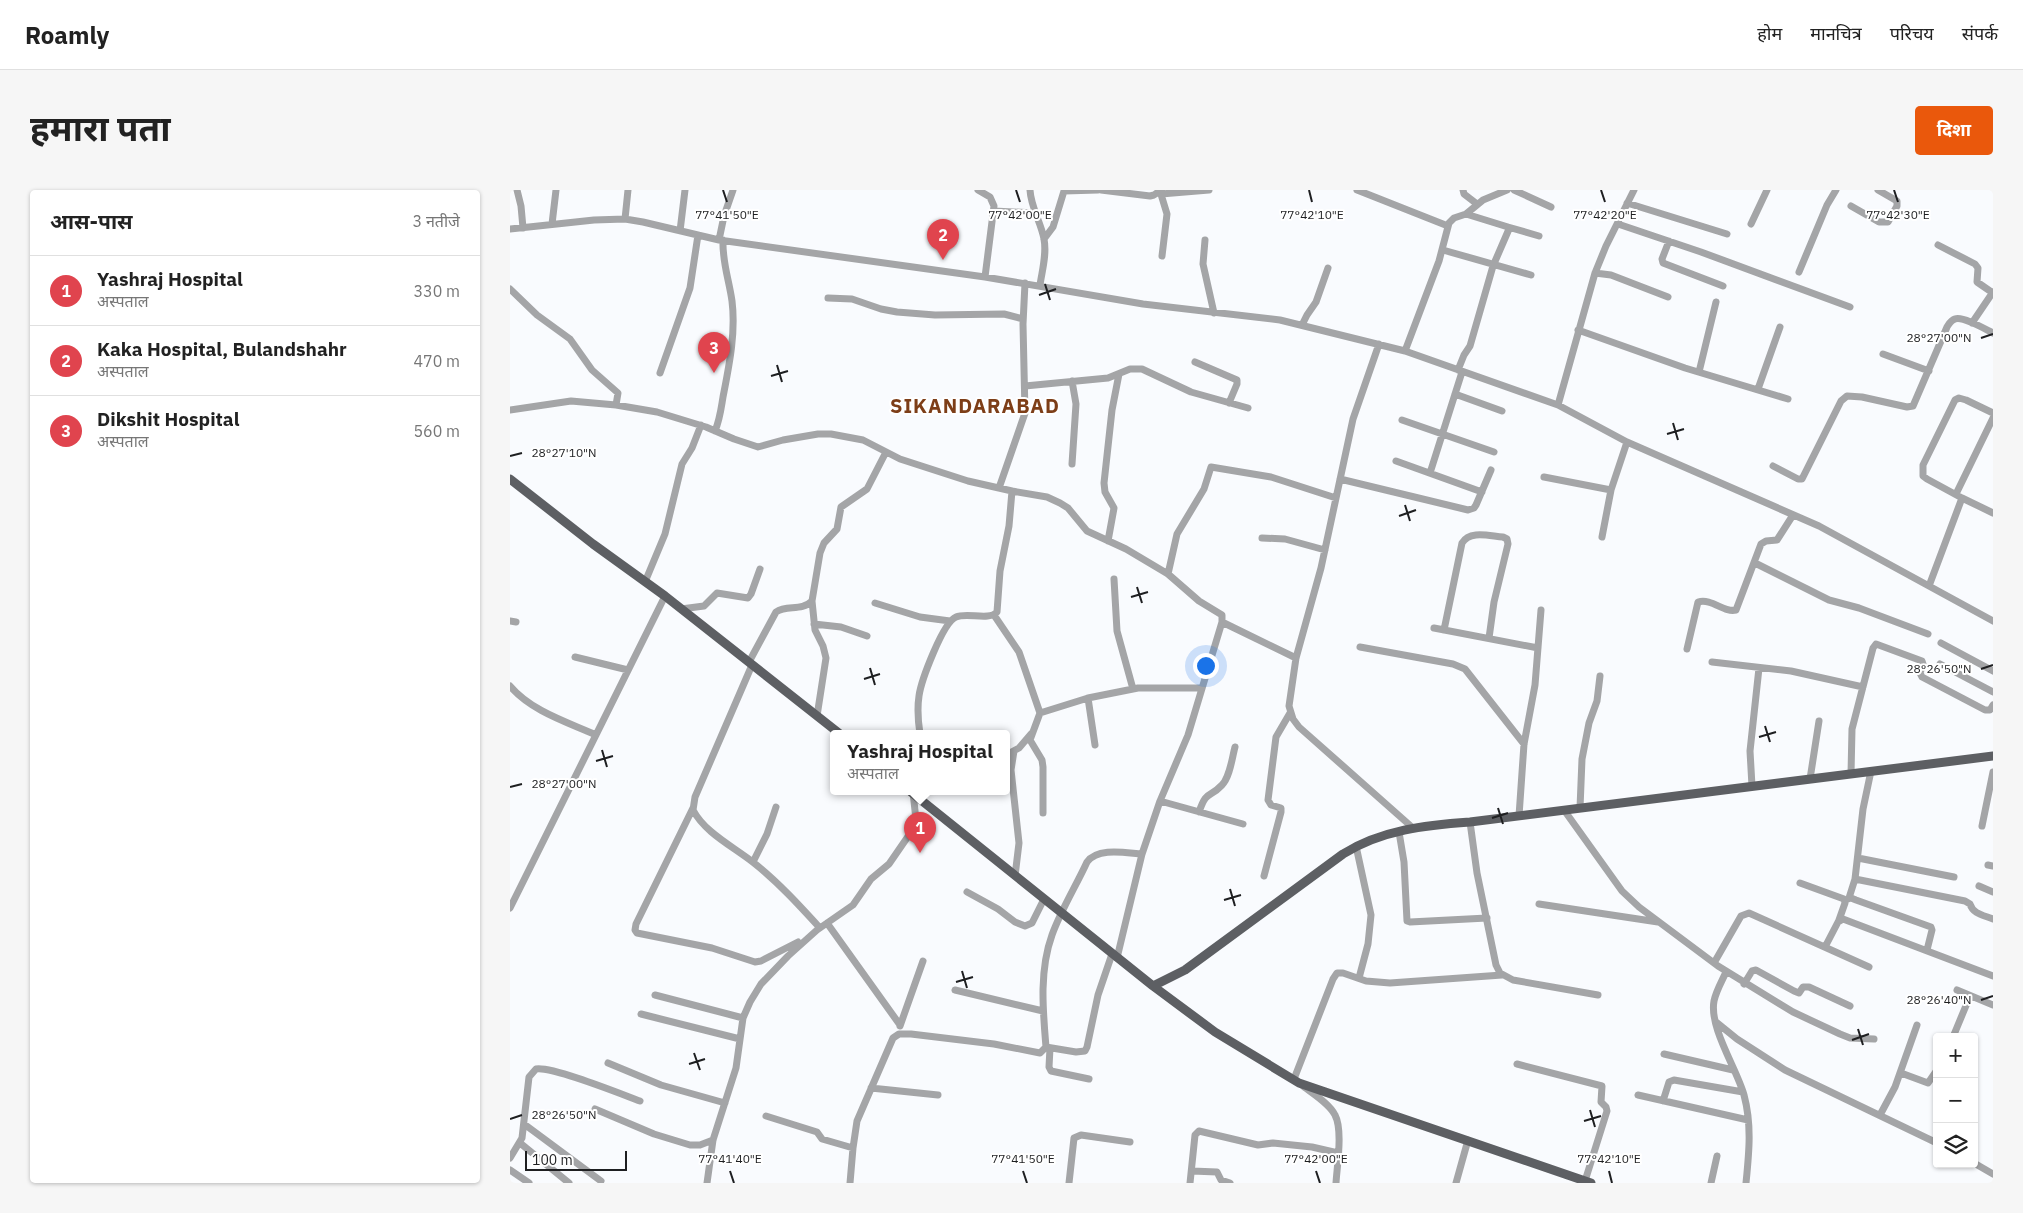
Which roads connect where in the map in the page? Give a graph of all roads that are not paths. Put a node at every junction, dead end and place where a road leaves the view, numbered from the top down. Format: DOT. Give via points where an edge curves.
graph roads {
  1 [pos="518,190"];
  2 [pos="556,190"];
  3 [pos="628,190"];
  4 [pos="685,190"];
  5 [pos="732,190"];
  6 [pos="978,190"];
  7 [pos="1030,190"];
  8 [pos="1100,190"];
  9 [pos="1209,190"];
  10 [pos="1357,190"];
  11 [pos="1463,190"];
  12 [pos="1507,190"];
  13 [pos="1514,190"];
  14 [pos="1634,190"];
  15 [pos="1767,190"];
  16 [pos="1836,190"];
  17 [pos="1878,190"];
  18 [pos="1064,191"];
  19 [pos="1161,192"];
  20 [pos="1626,203"];
  21 [pos="1476,204"];
  22 [pos="1851,206"];
  23 [pos="1551,208"];
  24 [pos="994,211"];
  25 [pos="1035,213"];
  26 [pos="1466,214"];
  27 [pos="625,219"];
  28 [pos="552,224"];
  29 [pos="1618,224"];
  30 [pos="1752,224"];
  31 [pos="1448,226"];
  32 [pos="1508,227"];
  33 [pos="510,228"];
  34 [pos="524,228"];
  35 [pos="680,231"];
  36 [pos="1727,234"];
  37 [pos="698,235"];
  38 [pos="1539,236"];
  39 [pos="1044,239"];
  40 [pos="721,240"];
  41 [pos="1206,240"];
  42 [pos="1669,241"];
  43 [pos="1938,245"];
  44 [pos="1443,250"];
  45 [pos="1162,256"];
  46 [pos="1493,266"];
  47 [pos="1328,268"];
  48 [pos="1799,272"];
  49 [pos="1596,273"];
  50 [pos="1531,275"];
  51 [pos="985,277"];
  52 [pos="1025,283"];
  53 [pos="1040,286"];
  54 [pos="1723,286"];
  55 [pos="510,289"];
  56 [pos="1993,292"];
  57 [pos="828,298"];
  58 [pos="1668,298"];
  59 [pos="1716,302"];
  60 [pos="1850,307"];
  61 [pos="1214,312"];
  62 [pos="1024,320"];
  63 [pos="1972,323"];
  64 [pos="1302,325"];
  65 [pos="1780,327"];
  66 [pos="1578,330"];
  67 [pos="1993,333"];
  68 [pos="1379,344"];
  69 [pos="1405,351"];
  70 [pos="1883,354"];
  71 [pos="1194,362"];
  72 [pos="1460,371"];
  73 [pos="1929,371"];
  74 [pos="1699,372"];
  75 [pos="660,373"];
  76 [pos="1119,374"];
  77 [pos="1072,381"];
  78 [pos="1025,386"];
  79 [pos="1758,389"];
  80 [pos="1455,394"];
  81 [pos="1788,399"];
  82 [pos="1229,403"];
  83 [pos="616,405"];
  84 [pos="1558,406"];
  85 [pos="1248,408"];
  86 [pos="510,410"];
  87 [pos="1502,411"];
  88 [pos="1993,413"];
  89 [pos="1993,418"];
  90 [pos="1402,420"];
  91 [pos="701,425"];
  92 [pos="715,431"];
  93 [pos="1442,435"];
  94 [pos="1627,442"];
  95 [pos="886,452"];
  96 [pos="1494,452"];
  97 [pos="1396,461"];
  98 [pos="1072,464"];
  99 [pos="1773,466"];
  100 [pos="1491,470"];
  101 [pos="1430,473"];
  102 [pos="1544,476"];
  103 [pos="510,479"];
  104 [pos="1340,479"];
  105 [pos="999,488"];
  106 [pos="1610,490"];
  107 [pos="1012,491"];
  108 [pos="1482,492"];
  109 [pos="1959,496"];
  110 [pos="1336,498"];
  111 [pos="1993,513"];
  112 [pos="1793,515"];
  113 [pos="1262,538"];
  114 [pos="1602,538"];
  115 [pos="1108,541"];
  116 [pos="1325,550"];
  117 [pos="1755,563"];
  118 [pos="760,569"];
  119 [pos="1168,574"];
  120 [pos="1114,579"];
  121 [pos="645,582"];
  122 [pos="1928,586"];
  123 [pos="665,596"];
  124 [pos="812,601"];
  125 [pos="875,603"];
  126 [pos="681,609"];
  127 [pos="1541,610"];
  128 [pos="994,615"];
  129 [pos="950,621"];
  130 [pos="1993,621"];
  131 [pos="1222,622"];
  132 [pos="814,624"];
  133 [pos="1434,628"];
  134 [pos="1444,630"];
  135 [pos="1928,634"];
  136 [pos="867,636"];
  137 [pos="1488,638"];
  138 [pos="1941,643"];
  139 [pos="1360,647"];
  140 [pos="1538,648"];
  141 [pos="1687,649"];
  142 [pos="574,657"];
  143 [pos="1296,658"];
  144 [pos="1712,662"];
  145 [pos="750,663"];
  146 [pos="1940,664"];
  147 [pos="1759,668"];
  148 [pos="628,670"];
  149 [pos="1993,671"];
  150 [pos="1600,676"];
  151 [pos="510,686"];
  152 [pos="1863,687"];
  153 [pos="1202,688"];
  154 [pos="1134,689"];
  155 [pos="1993,692"];
  156 [pos="1088,698"];
  157 [pos="1993,705"];
  158 [pos="1040,713"];
  159 [pos="1290,713"];
  160 [pos="817,716"];
  161 [pos="1819,721"];
  162 [pos="835,730"];
  163 [pos="920,730"];
  164 [pos="1031,734"];
  165 [pos="596,735"];
  166 [pos="1095,744"];
  167 [pos="1524,744"];
  168 [pos="1235,746"];
  169 [pos="1014,751"];
  170 [pos="1010,752"];
  171 [pos="1993,756"];
  172 [pos="1871,771"];
  173 [pos="1993,772"];
  174 [pos="1851,774"];
  175 [pos="1810,779"];
  176 [pos="1752,786"];
  177 [pos="913,795"];
  178 [pos="916,795"];
  179 [pos="1160,802"];
  180 [pos="776,807"];
  181 [pos="693,808"];
  182 [pos="1580,808"];
  183 [pos="1564,810"];
  184 [pos="1199,812"];
  185 [pos="1043,813"];
  186 [pos="1519,816"];
  187 [pos="1470,822"];
  188 [pos="1243,824"];
  189 [pos="1982,826"];
  190 [pos="1413,828"];
  191 [pos="1399,832"];
  192 [pos="1356,846"];
  193 [pos="1142,854"];
  194 [pos="1858,858"];
  195 [pos="754,862"];
  196 [pos="1015,876"];
  197 [pos="1264,876"];
  198 [pos="1954,877"];
  199 [pos="1854,879"];
  200 [pos="1800,883"];
  201 [pos="1979,886"];
  202 [pos="967,892"];
  203 [pos="1993,892"];
  204 [pos="1044,899"];
  205 [pos="1847,900"];
  206 [pos="1539,904"];
  207 [pos="510,908"];
  208 [pos="1062,914"];
  209 [pos="1487,918"];
  210 [pos="1993,919"];
  211 [pos="1839,920"];
  212 [pos="1661,922"];
  213 [pos="827,923"];
  214 [pos="820,928"];
  215 [pos="808,938"];
  216 [pos="1824,947"];
  217 [pos="1927,950"];
  218 [pos="1114,956"];
  219 [pos="923,961"];
  220 [pos="1714,963"];
  221 [pos="1869,966"];
  222 [pos="1726,972"];
  223 [pos="1502,975"];
  224 [pos="1993,976"];
  225 [pos="1359,978"];
  226 [pos="1744,984"];
  227 [pos="1153,986"];
  228 [pos="955,990"];
  229 [pos="1956,990"];
  230 [pos="1598,994"];
  231 [pos="655,995"];
  232 [pos="1970,996"];
  233 [pos="1850,1006"];
  234 [pos="1993,1006"];
  235 [pos="1043,1011"];
  236 [pos="641,1014"];
  237 [pos="743,1018"];
  238 [pos="1716,1022"];
  239 [pos="900,1025"];
  240 [pos="1917,1025"];
  241 [pos="1955,1033"];
  242 [pos="899,1034"];
  243 [pos="740,1039"];
  244 [pos="1874,1039"];
  245 [pos="1048,1048"];
  246 [pos="1664,1054"];
  247 [pos="608,1063"];
  248 [pos="1517,1064"];
  249 [pos="1733,1070"];
  250 [pos="1901,1073"];
  251 [pos="1933,1076"];
  252 [pos="1089,1079"];
  253 [pos="1296,1081"];
  254 [pos="871,1088"];
  255 [pos="1743,1092"];
  256 [pos="938,1094"];
  257 [pos="1638,1095"];
  258 [pos="1663,1101"];
  259 [pos="640,1102"];
  260 [pos="725,1103"];
  261 [pos="595,1109"];
  262 [pos="1880,1115"];
  263 [pos="766,1116"];
  264 [pos="1748,1120"];
  265 [pos="524,1124"];
  266 [pos="714,1140"];
  267 [pos="1468,1140"];
  268 [pos="1933,1141"];
  269 [pos="1130,1142"];
  270 [pos="518,1145"];
  271 [pos="852,1148"];
  272 [pos="1338,1149"];
  273 [pos="1717,1156"];
  274 [pos="510,1158"];
  275 [pos="1978,1165"];
  276 [pos="510,1170"];
  277 [pos="1192,1171"];
  278 [pos="1993,1174"];
  279 [pos="601,1181"];
  280 [pos="1588,1182"];
  281 [pos="529,1183"];
  282 [pos="569,1183"];
  283 [pos="707,1183"];
  284 [pos="850,1183"];
  285 [pos="1069,1183"];
  286 [pos="1190,1183"];
  287 [pos="1230,1183"];
  288 [pos="1336,1183"];
  289 [pos="1456,1183"];
  290 [pos="1711,1183"];
  291 [pos="1746,1183"];
  1 -- 34 [label="street"];
  2 -- 28 [label="street"];
  3 -- 27 [label="street"];
  4 -- 35 [label="street"];
  5 -- 40 [label="street"];
  6 -- 24 [label="street" via="992,200"];
  7 -- 25 [label="street"];
  8 -- 18 [label="street"];
  8 -- 19 [label="street" via="1145,196"];
  9 -- 19 [label="street"];
  10 -- 31 [label="street"];
  11 -- 21 [label="street"];
  12 -- 21 [label="street"];
  13 -- 23 [label="street"];
  14 -- 20 [label="street"];
  15 -- 30 [label="street"];
  16 -- 48 [label="street"];
  17 -- 22 [label="street" via="1897,201 1898,206 1888,222 1879,222"];
  18 -- 39 [label="street" via="1053,227"];
  19 -- 45 [label="street" via="1167,214"];
  20 -- 29 [label="street"];
  20 -- 36 [label="street"];
  21 -- 26 [label="street"];
  24 -- 25 [label="street"];
  24 -- 51 [label="street"];
  25 -- 39 [label="street"];
  26 -- 31 [label="street" via="1454,218"];
  26 -- 32 [label="street"];
  27 -- 28 [label="street"];
  27 -- 35 [label="street"];
  28 -- 34 [label="street"];
  29 -- 42 [label="street"];
  29 -- 49 [label="street"];
  31 -- 44 [label="street"];
  32 -- 38 [label="street"];
  32 -- 46 [label="street" via="1509,232"];
  33 -- 34 [label="street"];
  35 -- 37 [label="street"];
  37 -- 40 [label="street"];
  37 -- 75 [label="street" via="686,301"];
  39 -- 53 [label="street"];
  40 -- 51 [label="street"];
  40 -- 92 [label="street" via="732,300 733,325 722,415"];
  41 -- 61 [label="street" via="1203,264"];
  42 -- 54 [label="street" via="1663,263"];
  42 -- 60 [label="street"];
  43 -- 56 [label="street" via="1975,264 1978,268 1977,282"];
  44 -- 46 [label="street"];
  44 -- 69 [label="street"];
  46 -- 50 [label="street"];
  46 -- 72 [label="street"];
  47 -- 64 [label="street" via="1316,302"];
  49 -- 58 [label="street" via="1611,275"];
  49 -- 66 [label="street"];
  51 -- 52 [label="street"];
  52 -- 53 [label="street"];
  52 -- 62 [label="street"];
  53 -- 61 [label="street" via="1143,304"];
  55 -- 83 [label="street" via="575,344 592,370 618,393"];
  56 -- 63 [label="street"];
  57 -- 62 [label="street" via="852,298 896,312 1004,314"];
  59 -- 74 [label="street"];
  61 -- 64 [label="street"];
  62 -- 78 [label="street"];
  63 -- 67 [label="street"];
  63 -- 73 [label="street" via="1960,318 1951,321"];
  64 -- 68 [label="street"];
  65 -- 79 [label="street"];
  66 -- 74 [label="street"];
  66 -- 84 [label="street"];
  68 -- 69 [label="street"];
  68 -- 104 [label="street" via="1353,419"];
  69 -- 72 [label="street"];
  70 -- 73 [label="street"];
  71 -- 82 [label="street" via="1237,380"];
  72 -- 80 [label="street"];
  72 -- 84 [label="street"];
  73 -- 99 [label="street" via="1913,406 1852,395 1843,398 1802,479"];
  74 -- 79 [label="street"];
  76 -- 77 [label="street"];
  76 -- 82 [label="street" via="1142,369 1191,392"];
  76 -- 115 [label="street" via="1104,483 1114,508"];
  77 -- 78 [label="street"];
  77 -- 98 [label="street" via="1076,404"];
  78 -- 105 [label="street" via="1024,418"];
  79 -- 81 [label="street"];
  80 -- 87 [label="street"];
  80 -- 93 [label="street"];
  82 -- 85 [label="street"];
  83 -- 86 [label="street" via="571,401"];
  83 -- 91 [label="street" via="657,412"];
  84 -- 94 [label="street"];
  88 -- 109 [label="street" via="1966,400 1955,400 1923,465 1923,476"];
  89 -- 109 [label="street"];
  90 -- 93 [label="street"];
  91 -- 92 [label="street"];
  91 -- 121 [label="street" via="682,464 665,534"];
  92 -- 95 [label="street" via="762,447 783,440 831,434 863,440"];
  93 -- 96 [label="street"];
  93 -- 101 [label="street"];
  94 -- 106 [label="street"];
  94 -- 112 [label="street"];
  95 -- 105 [label="street" via="907,462"];
  95 -- 124 [label="street" via="867,489 841,508 836,530 820,553"];
  97 -- 101 [label="street"];
  100 -- 108 [label="street"];
  101 -- 108 [label="street"];
  102 -- 106 [label="street"];
  103 -- 121 [label="main road"];
  104 -- 108 [label="street" via="1468,510 1474,508"];
  104 -- 110 [label="street"];
  105 -- 107 [label="street"];
  106 -- 114 [label="street"];
  107 -- 115 [label="street" via="1054,500 1068,508 1087,531"];
  107 -- 128 [label="street" via="1000,571 998,610"];
  109 -- 111 [label="street"];
  109 -- 122 [label="street"];
  110 -- 116 [label="street"];
  110 -- 119 [label="street" via="1272,477 1211,467 1204,488 1177,534"];
  112 -- 117 [label="street" via="1777,540 1766,540 1761,544"];
  112 -- 122 [label="street"];
  113 -- 116 [label="street" via="1285,539"];
  115 -- 119 [label="street"];
  116 -- 143 [label="street"];
  117 -- 135 [label="street" via="1829,600"];
  117 -- 141 [label="street" via="1736,610 1698,602"];
  118 -- 126 [label="street" via="750,596 744,598 717,593 704,606"];
  119 -- 131 [label="street" via="1199,601 1221,613"];
  120 -- 154 [label="street" via="1117,632"];
  121 -- 123 [label="main road"];
  122 -- 130 [label="street"];
  123 -- 126 [label="main road"];
  123 -- 148 [label="street"];
  124 -- 132 [label="street"];
  124 -- 145 [label="street" via="804,607 784,608 776,612"];
  125 -- 129 [label="street" via="920,617"];
  126 -- 145 [label="main road"];
  127 -- 140 [label="street"];
  128 -- 129 [label="street" via="961,616"];
  128 -- 158 [label="street" via="1019,652"];
  129 -- 163 [label="street" via="919,694"];
  131 -- 143 [label="street"];
  131 -- 153 [label="street"];
  132 -- 136 [label="street" via="841,627"];
  132 -- 160 [label="street" via="826,658"];
  133 -- 134 [label="street"];
  134 -- 137 [label="street"];
  134 -- 137 [label="street" via="1465,538 1472,535 1503,537 1508,544"];
  137 -- 140 [label="street"];
  138 -- 149 [label="street"];
  139 -- 167 [label="street" via="1465,669"];
  140 -- 167 [label="street"];
  142 -- 148 [label="street"];
  143 -- 159 [label="street"];
  144 -- 147 [label="street"];
  145 -- 160 [label="main road"];
  145 -- 181 [label="street" via="695,796"];
  146 -- 155 [label="street"];
  147 -- 152 [label="street" via="1823,677"];
  147 -- 176 [label="street" via="1750,751"];
  148 -- 165 [label="street"];
  150 -- 182 [label="street" via="1582,759"];
  151 -- 165 [label="street" via="542,711"];
  152 -- 157 [label="street" via="1873,648 1878,644 1922,661 1922,677 1985,710 1990,710"];
  152 -- 174 [label="street" via="1852,729"];
  153 -- 154 [label="street"];
  153 -- 179 [label="street" via="1188,735"];
  154 -- 156 [label="street"];
  156 -- 158 [label="street"];
  156 -- 166 [label="street"];
  158 -- 164 [label="street"];
  159 -- 190 [label="street" via="1299,727"];
  159 -- 197 [label="street" via="1274,744 1268,800 1281,808 1281,812"];
  160 -- 162 [label="main road"];
  161 -- 175 [label="street"];
  164 -- 169 [label="street"];
  164 -- 185 [label="street" via="1030,740 1042,760"];
  165 -- 207 [label="street"];
  167 -- 186 [label="street"];
  168 -- 184 [label="street" via="1225,781 1205,797"];
  169 -- 170 [label="street"];
  169 -- 196 [label="street" via="1011,766 1019,843"];
  171 -- 172 [label="main road"];
  172 -- 174 [label="main road"];
  172 -- 194 [label="street"];
  173 -- 189 [label="street"];
  174 -- 175 [label="main road"];
  175 -- 176 [label="main road"];
  176 -- 182 [label="main road"];
  177 -- 213 [label="street" via="917,817 905,841 853,905"];
  178 -- 196 [label="main road"];
  179 -- 184 [label="street"];
  179 -- 193 [label="street"];
  180 -- 195 [label="street"];
  181 -- 195 [label="street" via="705,826"];
  181 -- 215 [label="street" via="636,924 637,933 712,948 755,962"];
  182 -- 183 [label="main road"];
  183 -- 186 [label="main road"];
  183 -- 212 [label="street" via="1622,891"];
  184 -- 188 [label="street"];
  186 -- 187 [label="main road"];
  187 -- 190 [label="main road"];
  187 -- 209 [label="street"];
  190 -- 191 [label="main road"];
  191 -- 192 [label="main road"];
  191 -- 209 [label="street" via="1407,921"];
  192 -- 225 [label="street" via="1371,915"];
  192 -- 227 [label="main road" via="1185,970"];
  193 -- 208 [label="street" via="1102,853 1090,857"];
  193 -- 218 [label="street"];
  194 -- 198 [label="street"];
  194 -- 199 [label="street"];
  195 -- 214 [label="street"];
  196 -- 204 [label="main road"];
  199 -- 205 [label="street"];
  199 -- 210 [label="street" via="1965,901 1973,911"];
  200 -- 205 [label="street"];
  201 -- 203 [label="street"];
  202 -- 204 [label="street" via="1025,926 1032,923"];
  204 -- 208 [label="main road"];
  205 -- 211 [label="street"];
  205 -- 217 [label="street" via="1931,927"];
  206 -- 212 [label="street"];
  208 -- 218 [label="main road"];
  208 -- 235 [label="street" via="1048,950"];
  209 -- 223 [label="street" via="1496,965"];
  211 -- 216 [label="street"];
  211 -- 217 [label="street"];
  212 -- 220 [label="street"];
  213 -- 214 [label="street"];
  213 -- 239 [label="street"];
  214 -- 215 [label="street"];
  215 -- 237 [label="street" via="761,984"];
  216 -- 220 [label="street" via="1756,915 1745,913"];
  216 -- 221 [label="street"];
  217 -- 224 [label="street"];
  218 -- 227 [label="main road"];
  218 -- 245 [label="street" via="1098,995 1085,1051"];
  219 -- 239 [label="street"];
  220 -- 222 [label="street"];
  222 -- 226 [label="street"];
  222 -- 238 [label="street" via="1714,1000"];
  223 -- 225 [label="street" via="1390,983"];
  223 -- 230 [label="street" via="1513,980"];
  225 -- 253 [label="street" via="1343,973 1335,975"];
  226 -- 233 [label="street" via="1756,970 1794,992 1810,988"];
  226 -- 244 [label="street" via="1840,1034"];
  227 -- 253 [label="main road" via="1215,1032"];
  228 -- 235 [label="street"];
  229 -- 232 [label="street"];
  231 -- 237 [label="street"];
  232 -- 234 [label="street"];
  232 -- 241 [label="street"];
  235 -- 245 [label="street"];
  236 -- 243 [label="street"];
  237 -- 243 [label="street"];
  238 -- 249 [label="street"];
  238 -- 262 [label="street" via="1737,1040 1785,1070"];
  239 -- 242 [label="street"];
  240 -- 250 [label="street"];
  242 -- 245 [label="street" via="928,1035 1040,1053"];
  242 -- 254 [label="street" via="889,1045"];
  243 -- 260 [label="street" via="736,1068"];
  245 -- 252 [label="street" via="1051,1071"];
  246 -- 249 [label="street"];
  247 -- 260 [label="street" via="667,1086"];
  248 -- 280 [label="street" via="1602,1086 1602,1102 1608,1111"];
  249 -- 255 [label="street"];
  250 -- 251 [label="street" via="1928,1084"];
  250 -- 262 [label="street"];
  253 -- 267 [label="main road"];
  253 -- 272 [label="street" via="1334,1115 1338,1126"];
  254 -- 256 [label="street"];
  254 -- 271 [label="street"];
  255 -- 258 [label="street" via="1674,1080 1668,1082"];
  255 -- 264 [label="street"];
  257 -- 258 [label="street"];
  258 -- 264 [label="street"];
  259 -- 265 [label="street" via="536,1068 529,1077"];
  260 -- 266 [label="street"];
  261 -- 266 [label="street" via="690,1145"];
  262 -- 268 [label="street"];
  263 -- 271 [label="street" via="817,1132 821,1139"];
  264 -- 291 [label="street" via="1750,1149"];
  265 -- 270 [label="street"];
  265 -- 279 [label="street"];
  266 -- 283 [label="street"];
  267 -- 280 [label="main road"];
  267 -- 289 [label="street"];
  269 -- 285 [label="street" via="1081,1135 1074,1138"];
  270 -- 274 [label="street"];
  270 -- 282 [label="street"];
  271 -- 284 [label="street"];
  272 -- 277 [label="street" via="1272,1143 1258,1145 1199,1131"];
  272 -- 288 [label="street"];
  273 -- 290 [label="street"];
  275 -- 278 [label="street"];
  276 -- 281 [label="street"];
  277 -- 286 [label="street"];
  277 -- 287 [label="street" via="1217,1172 1222,1180"];
}
